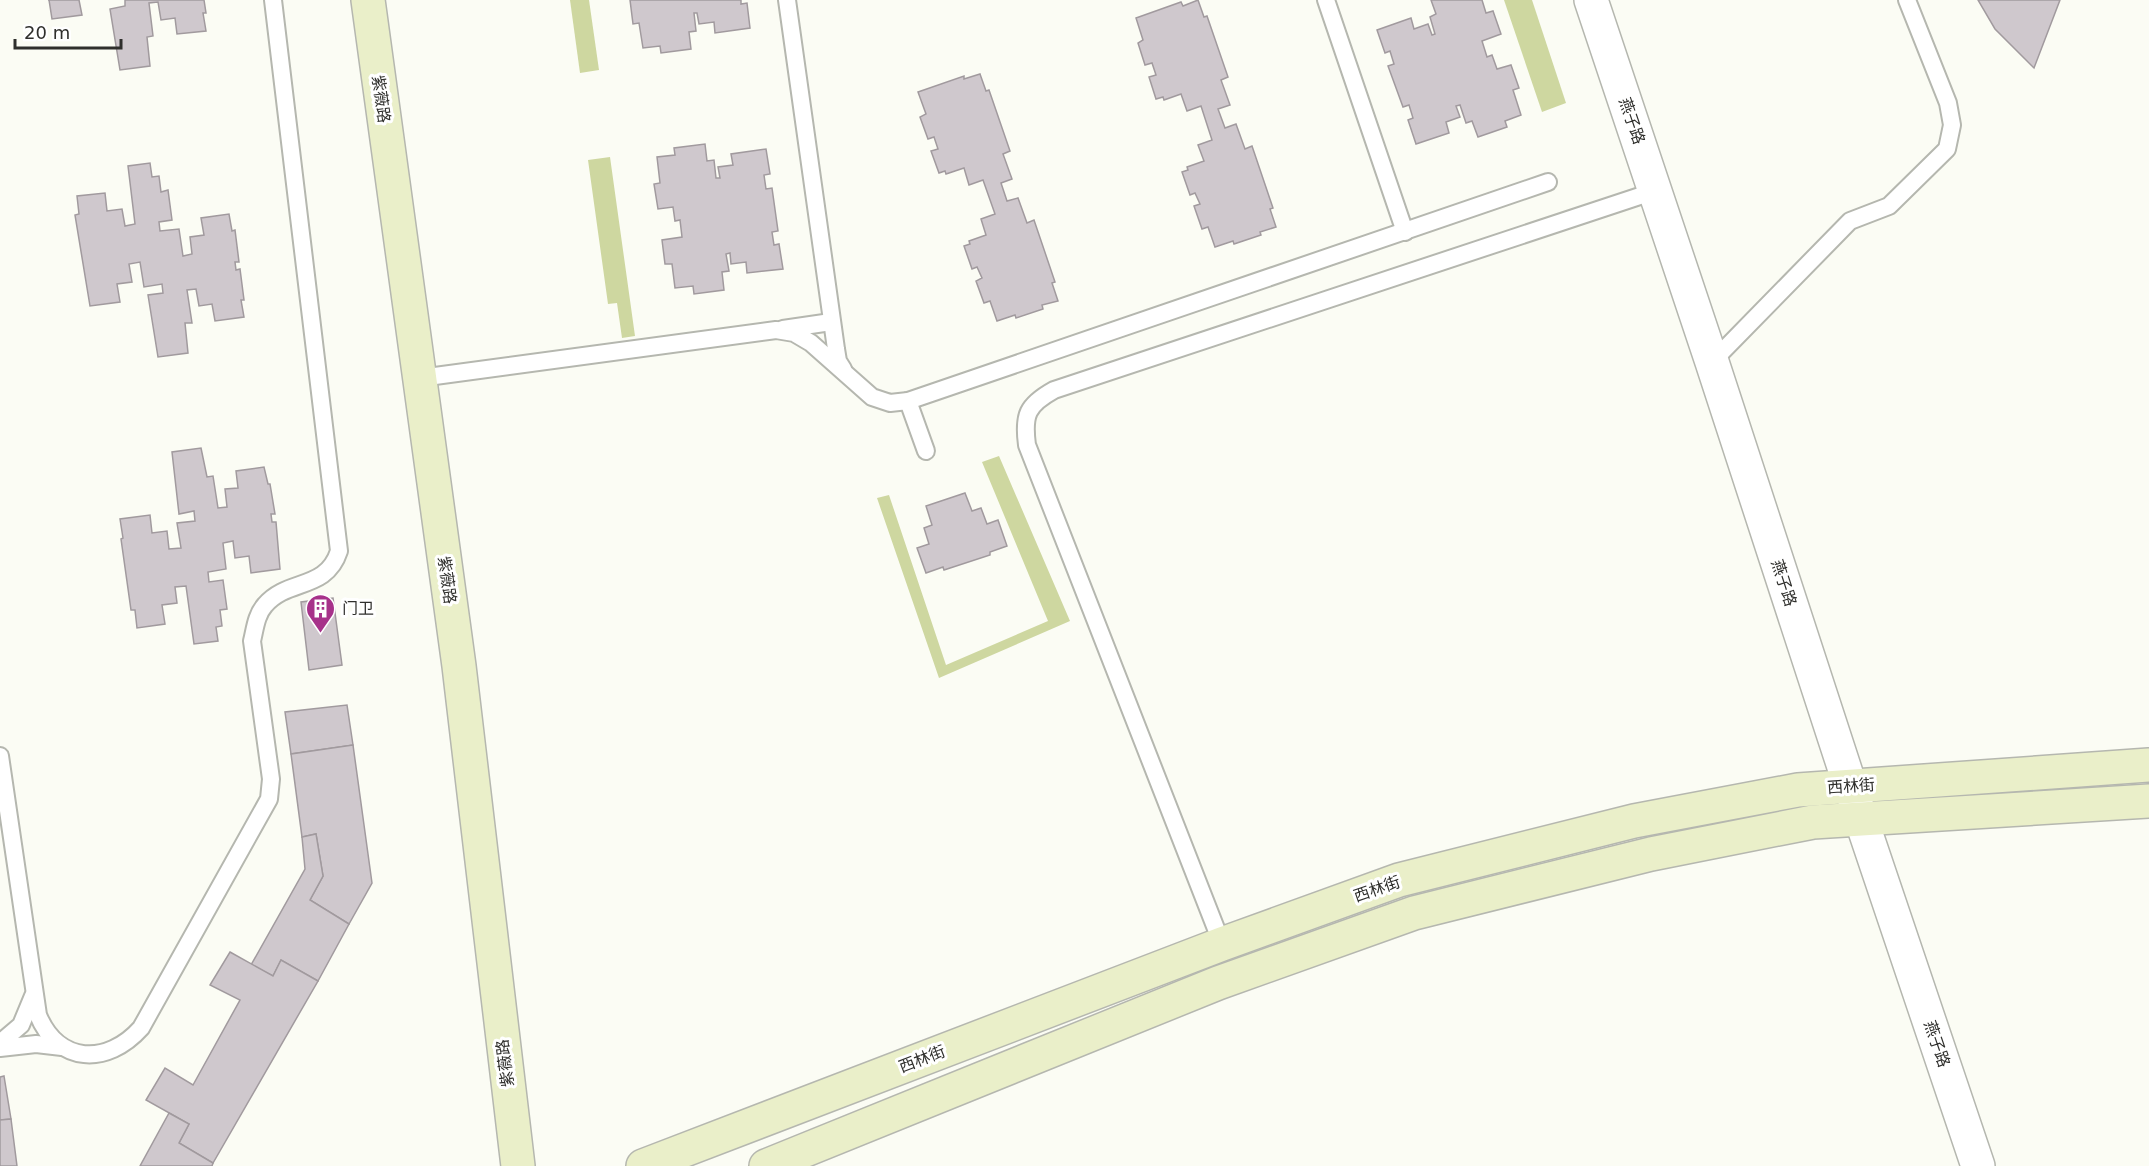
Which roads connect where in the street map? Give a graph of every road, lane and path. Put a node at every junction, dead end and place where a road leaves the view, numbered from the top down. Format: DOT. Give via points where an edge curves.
graph roads {
  1 [pos="273,0"];
  2 [pos="368,0"];
  3 [pos="787,0"];
  4 [pos="1326,0"];
  5 [pos="1591,0"];
  6 [pos="1907,0"];
  7 [pos="1548,182"];
  8 [pos="1655,191"];
  9 [pos="1405,231"];
  10 [pos="831,322"];
  11 [pos="776,330"];
  12 [pos="1712,362"];
  13 [pos="846,375"];
  14 [pos="420,378"];
  15 [pos="908,401"];
  16 [pos="926,451"];
  17 [pos="0,756"];
  18 [pos="2149,765"];
  19 [pos="1850,787"];
  20 [pos="2149,801"];
  21 [pos="1860,819"];
  22 [pos="1222,944"];
  23 [pos="33,993"];
  24 [pos="0,1045"];
  25 [pos="64,1048"];
  26 [pos="516,1165"];
  27 [pos="643,1166"];
  28 [pos="766,1166"];
  29 [pos="1978,1166"];
  1 -- 25 [label="lane" via="339,551 328,572 282,591 265,605 256,620 252,641 271,779 263,812 141,1028 130,1040 102,1054 93,1056"];
  2 -- 14 [label="main road, 紫薇路"];
  3 -- 10 [label="lane"];
  4 -- 9 [label="lane"];
  5 -- 8 [label="street, 燕子路"];
  6 -- 12 [label="lane" via="1948,103 1952,125 1947,149 1889,206 1850,221"];
  7 -- 9 [label="lane"];
  8 -- 12 [label="street, 燕子路"];
  8 -- 22 [label="lane" via="1066,387 1041,397 1031,407 1024,423 1027,445"];
  9 -- 15 [label="lane"];
  10 -- 11 [label="lane"];
  10 -- 13 [label="lane" via="838,361"];
  11 -- 13 [label="lane" via="794,333 811,343"];
  11 -- 14 [label="lane"];
  12 -- 19 [label="street, 燕子路"];
  13 -- 15 [label="lane" via="872,397 890,403"];
  14 -- 26 [label="main road, 紫薇路" via="459,666"];
  15 -- 16 [label="lane"];
  17 -- 23 [label="lane"];
  18 -- 19 [label="main road, 西林街"];
  19 -- 21 [label="street, 燕子路"];
  19 -- 22 [label="main road, 西林街" via="1798,790 1634,821 1399,880"];
  20 -- 21 [label="main road, 西林街"];
  21 -- 28 [label="main road, 西林街" via="1813,822 1651,854 1414,913 1218,983"];
  21 -- 29 [label="street, 燕子路"];
  22 -- 27 [label="main road, 西林街"];
  23 -- 24 [label="lane" via="21,1024"];
  23 -- 25 [label="lane" via="42,1026"];
  24 -- 25 [label="lane"];
}
